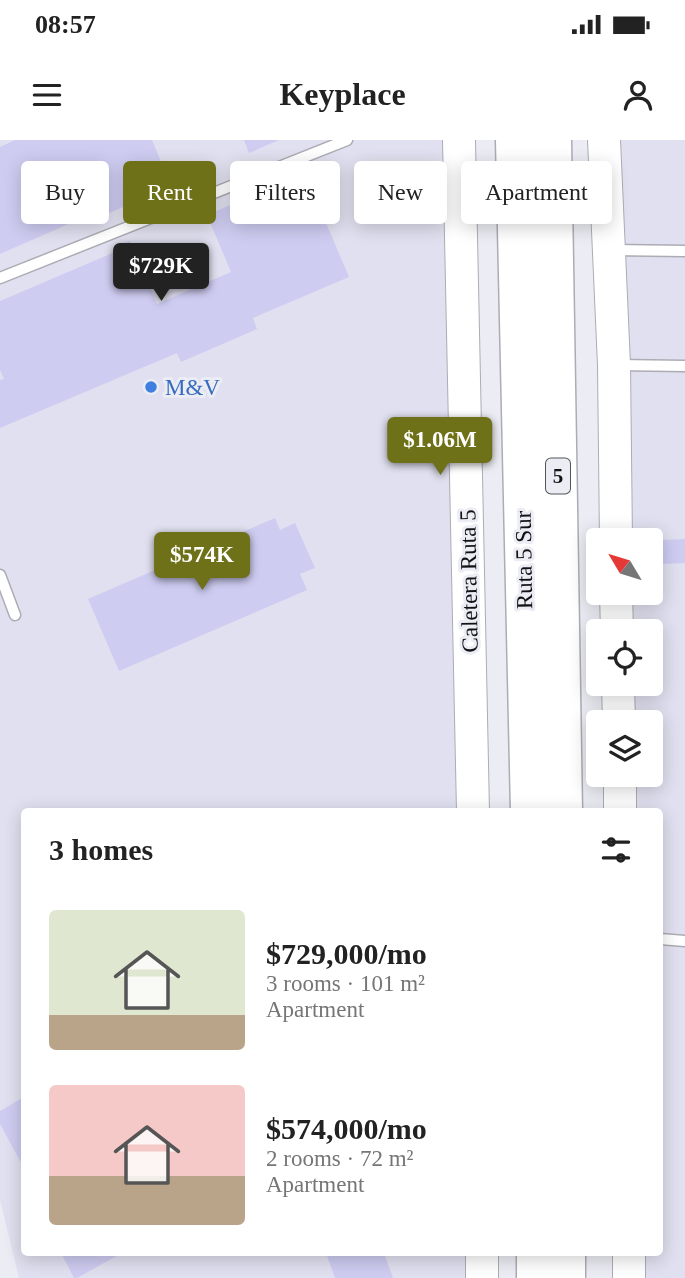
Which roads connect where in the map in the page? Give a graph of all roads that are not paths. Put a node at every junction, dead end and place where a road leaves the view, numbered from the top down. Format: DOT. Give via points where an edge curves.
graph roads {
  1 [pos="347,140"];
  2 [pos="459,140"];
  3 [pos="515,140"];
  4 [pos="552,140"];
  5 [pos="604,140"];
  6 [pos="610,250"];
  7 [pos="685,251"];
  8 [pos="0,278"];
  9 [pos="614,365"];
  10 [pos="685,366"];
  11 [pos="616,528"];
  12 [pos="0,575"];
  13 [pos="15,615"];
  14 [pos="620,787"];
  15 [pos="473,808"];
  16 [pos="530,808"];
  17 [pos="563,808"];
  18 [pos="620,808"];
  19 [pos="663,939"];
  20 [pos="685,941"];
  21 [pos="482,1256"];
  22 [pos="536,1256"];
  23 [pos="566,1256"];
  24 [pos="629,1256"];
  25 [pos="482,1278"];
  26 [pos="536,1278"];
  27 [pos="566,1278"];
  28 [pos="629,1278"];
  1 -- 8 [label="lane"];
  2 -- 15 [label="street, Caletera Ruta 5"];
  3 -- 16 [label="highway, Ruta 5 Sur / 5"];
  4 -- 17 [label="highway, Ruta 5 Sur / 5"];
  5 -- 6 [label="street"];
  6 -- 7 [label="lane"];
  6 -- 9 [label="street"];
  9 -- 10 [label="lane"];
  9 -- 11 [label="street"];
  12 -- 13 [label="lane"];
  14 -- 18 [label="street"];
  19 -- 20 [label="lane"];
  21 -- 25 [label="street"];
  22 -- 26 [label="highway"];
  23 -- 27 [label="highway"];
  24 -- 28 [label="street"];
}
